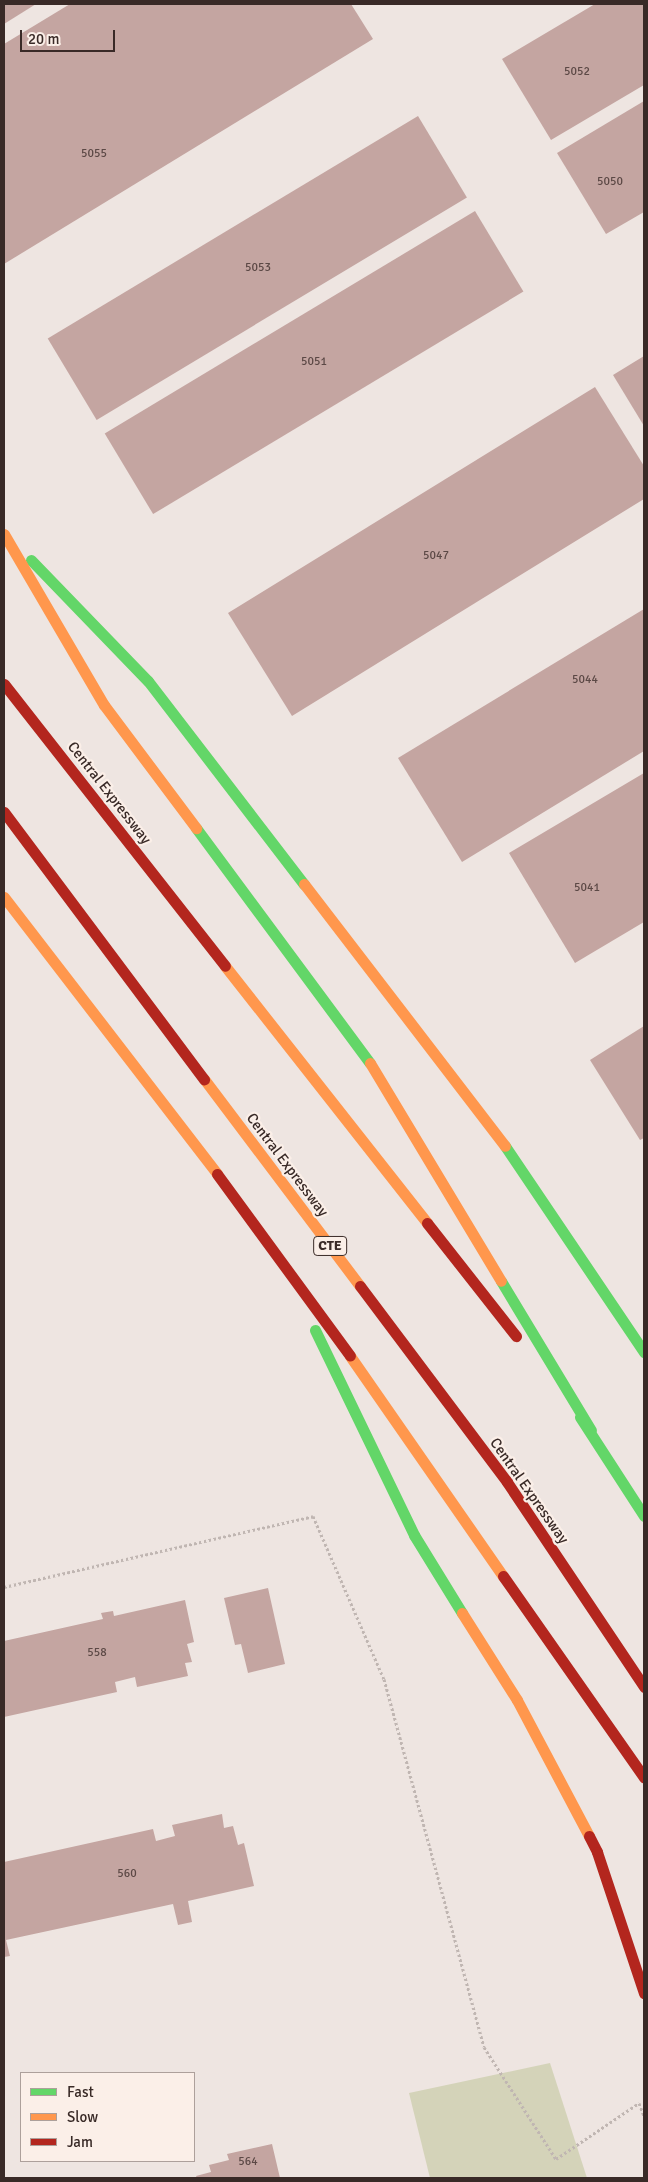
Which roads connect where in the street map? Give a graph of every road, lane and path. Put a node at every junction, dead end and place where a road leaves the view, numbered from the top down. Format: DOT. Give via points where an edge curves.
graph roads {
  1 [pos="4,533"];
  2 [pos="4,684"];
  3 [pos="4,812"];
  4 [pos="4,897"];
  5 [pos="278,1254"];
  6 [pos="644,1352"];
  7 [pos="591,1430"];
  8 [pos="644,1516"];
  9 [pos="4,1587"];
  10 [pos="644,1687"];
  11 [pos="644,1777"];
  12 [pos="644,1993"];
  13 [pos="644,2116"];
  1 -- 6 [label="highway" via="148,681 498,1136"];
  1 -- 7 [label="highway" via="104,705 362,1051"];
  2 -- 7 [label="highway, Central Expressway"];
  3 -- 10 [label="highway, Central Expressway / CTE" via="507,1482"];
  4 -- 5 [label="highway"];
  5 -- 11 [label="highway"];
  5 -- 12 [label="highway" via="414,1535 517,1700 596,1852"];
  7 -- 8 [label="highway, Central Expressway"];
  9 -- 13 [label="path" via="313,1516 384,1679 484,2047 556,2159 639,2103"];
}
